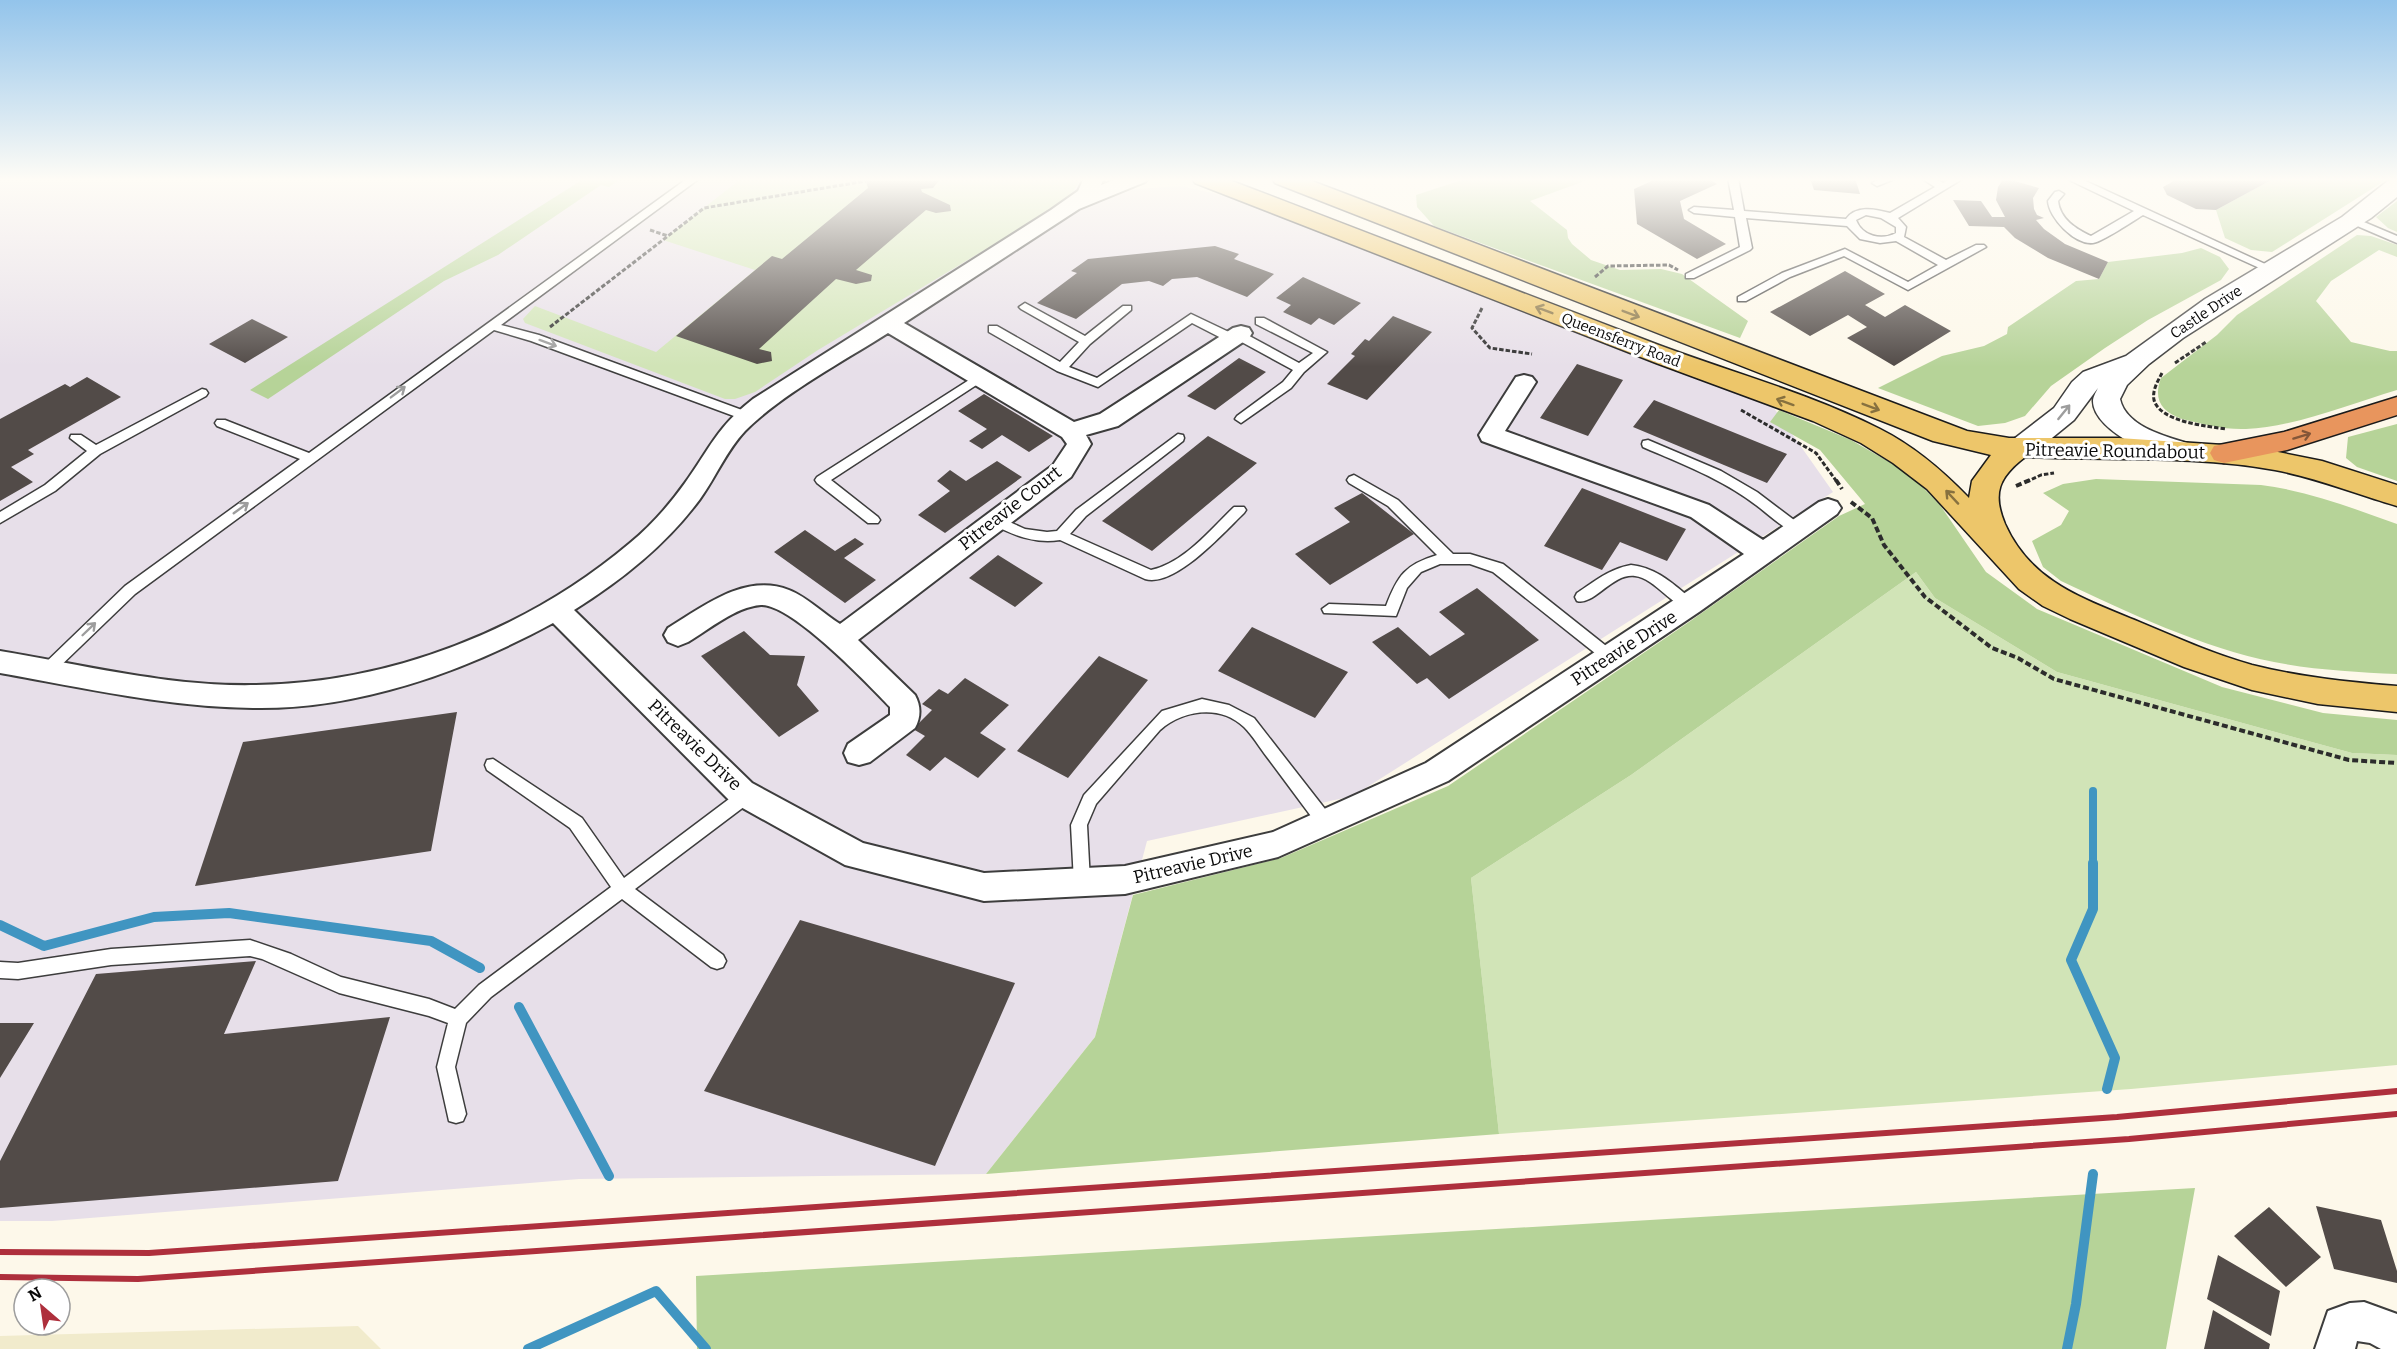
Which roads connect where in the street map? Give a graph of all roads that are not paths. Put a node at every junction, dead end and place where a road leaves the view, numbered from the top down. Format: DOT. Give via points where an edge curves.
graph roads {
  1 [pos="609,241"];
  2 [pos="1017,241"];
  3 [pos="1365,241"];
  4 [pos="1445,241"];
  5 [pos="1745,241"];
  6 [pos="1904,241"];
  7 [pos="2208,241"];
  8 [pos="2317,241"];
  9 [pos="1980,247"];
  10 [pos="1946,266"];
  11 [pos="2270,269"];
  12 [pos="1690,276"];
  13 [pos="1742,299"];
  14 [pos="1025,307"];
  15 [pos="1127,308"];
  16 [pos="888,323"];
  17 [pos="492,326"];
  18 [pos="993,329"];
  19 [pos="1243,332"];
  20 [pos="1086,341"];
  21 [pos="2136,361"];
  22 [pos="1061,368"];
  23 [pos="1299,369"];
  24 [pos="980,377"];
  25 [pos="1524,382"];
  26 [pos="202,393"];
  27 [pos="2397,406"];
  28 [pos="746,416"];
  29 [pos="1241,419"];
  30 [pos="221,423"];
  31 [pos="1071,431"];
  32 [pos="76,438"];
  33 [pos="1178,438"];
  34 [pos="2230,441"];
  35 [pos="1648,444"];
  36 [pos="2018,449"];
  37 [pos="95,451"];
  38 [pos="2181,451"];
  39 [pos="309,458"];
  40 [pos="1354,480"];
  41 [pos="2397,496"];
  42 [pos="1836,500"];
  43 [pos="1239,510"];
  44 [pos="0,518"];
  45 [pos="873,520"];
  46 [pos="996,521"];
  47 [pos="1797,529"];
  48 [pos="1060,535"];
  49 [pos="1762,552"];
  50 [pos="2006,556"];
  51 [pos="1449,558"];
  52 [pos="1582,597"];
  53 [pos="1689,606"];
  54 [pos="1329,609"];
  55 [pos="557,610"];
  56 [pos="678,635"];
  57 [pos="840,639"];
  58 [pos="1611,657"];
  59 [pos="0,662"];
  60 [pos="47,670"];
  61 [pos="2397,699"];
  62 [pos="859,753"];
  63 [pos="492,765"];
  64 [pos="747,795"];
  65 [pos="1326,823"];
  66 [pos="1082,882"];
  67 [pos="622,889"];
  68 [pos="717,961"];
  69 [pos="0,970"];
  70 [pos="458,1019"];
  71 [pos="456,1114"];
  72 [pos="2397,1336"];
  73 [pos="2335,1349"];
  1 -- 17 [label="lane"];
  2 -- 16 [label="street"];
  50 -- 3 [label="main road, Queensferry Road, one-way" via="1937,482 1871,436"];
  4 -- 36 [label="main road, Queensferry Road, one-way" via="1943,434 1975,444"];
  5 -- 12 [label="lane" via="1746,248"];
  6 -- 10 [label="lane"];
  7 -- 11 [label="lane"];
  8 -- 11 [label="street, Castle Drive"];
  9 -- 10 [label="lane"];
  10 -- 13 [label="lane" via="1908,287 1845,252 1786,275"];
  11 -- 21 [label="street, Castle Drive"];
  14 -- 20 [label="lane"];
  15 -- 20 [label="lane"];
  16 -- 24 [label="street"];
  16 -- 28 [label="street"];
  17 -- 28 [label="lane, one-way" via="535,338"];
  39 -- 17 [label="lane, one-way"];
  18 -- 22 [label="lane"];
  19 -- 22 [label="lane" via="1191,318 1098,383"];
  19 -- 23 [label="lane"];
  19 -- 23 [label="lane" via="1321,352"];
  19 -- 31 [label="street" via="1109,420"];
  20 -- 22 [label="lane"];
  36 -- 21 [label="street, Castle Drive, one-way" via="2064,414 2093,378"];
  21 -- 38 [label="street, Castle Drive" via="2109,388 2108,407 2122,424 2142,437"];
  23 -- 29 [label="lane" via="1287,385"];
  24 -- 31 [label="street"];
  24 -- 45 [label="lane" via="822,480"];
  25 -- 49 [label="street" via="1491,435 1700,511"];
  26 -- 37 [label="lane"];
  34 -- 27 [label="highway, one-way" via="2287,441"];
  28 -- 55 [label="street" via="721,444 694,488 640,549"];
  30 -- 39 [label="lane"];
  31 -- 46 [label="street, Pitreavie Court" via="1079,444 1062,471"];
  32 -- 37 [label="lane"];
  33 -- 48 [label="lane" via="1081,513"];
  34 -- 38 [label="main road, Pitreavie Roundabout"];
  34 -- 41 [label="main road, Pitreavie Roundabout"];
  35 -- 47 [label="lane" via="1716,474"];
  36 -- 38 [label="main road, Pitreavie Roundabout"];
  36 -- 50 [label="main road, Pitreavie Roundabout" via="2000,461 1984,486 1986,516"];
  37 -- 44 [label="lane" via="32,502"];
  60 -- 39 [label="lane, one-way" via="130,590"];
  40 -- 51 [label="lane" via="1393,502"];
  42 -- 47 [label="street, Pitreavie Drive"];
  43 -- 48 [label="lane" via="1178,564 1161,574 1150,575"];
  46 -- 48 [label="lane" via="1022,533"];
  46 -- 57 [label="street, Pitreavie Court"];
  47 -- 49 [label="street, Pitreavie Drive"];
  49 -- 53 [label="street, Pitreavie Drive"];
  50 -- 61 [label="main road" via="2045,592 2073,609 2217,665 2270,681"];
  51 -- 54 [label="lane" via="1416,568 1401,586 1391,612"];
  51 -- 58 [label="lane" via="1470,559 1498,568"];
  52 -- 53 [label="lane" via="1621,572 1637,570 1651,575"];
  53 -- 58 [label="street, Pitreavie Drive"];
  55 -- 60 [label="street" via="491,644 396,676 294,694 198,694"];
  55 -- 64 [label="street, Pitreavie Drive"];
  56 -- 57 [label="street" via="734,601 762,595 782,598"];
  57 -- 62 [label="street" via="905,703 905,720"];
  58 -- 65 [label="street, Pitreavie Drive" via="1437,772"];
  59 -- 60 [label="street"];
  63 -- 67 [label="lane" via="576,823"];
  64 -- 66 [label="street, Pitreavie Drive" via="856,855 984,887"];
  64 -- 67 [label="lane"];
  65 -- 66 [label="street, Pitreavie Drive" via="1267,847 1125,880"];
  65 -- 66 [label="lane" via="1249,722 1224,709 1202,705 1180,710 1155,726 1090,800 1079,825"];
  67 -- 68 [label="lane"];
  67 -- 70 [label="lane" via="485,991"];
  69 -- 70 [label="lane" via="18,971 111,957 250,948 268,952 339,984 438,1008"];
  70 -- 71 [label="lane" via="446,1067"];
  72 -- 73 [label="street" via="2365,1320 2353,1321 2342,1326"];
}
